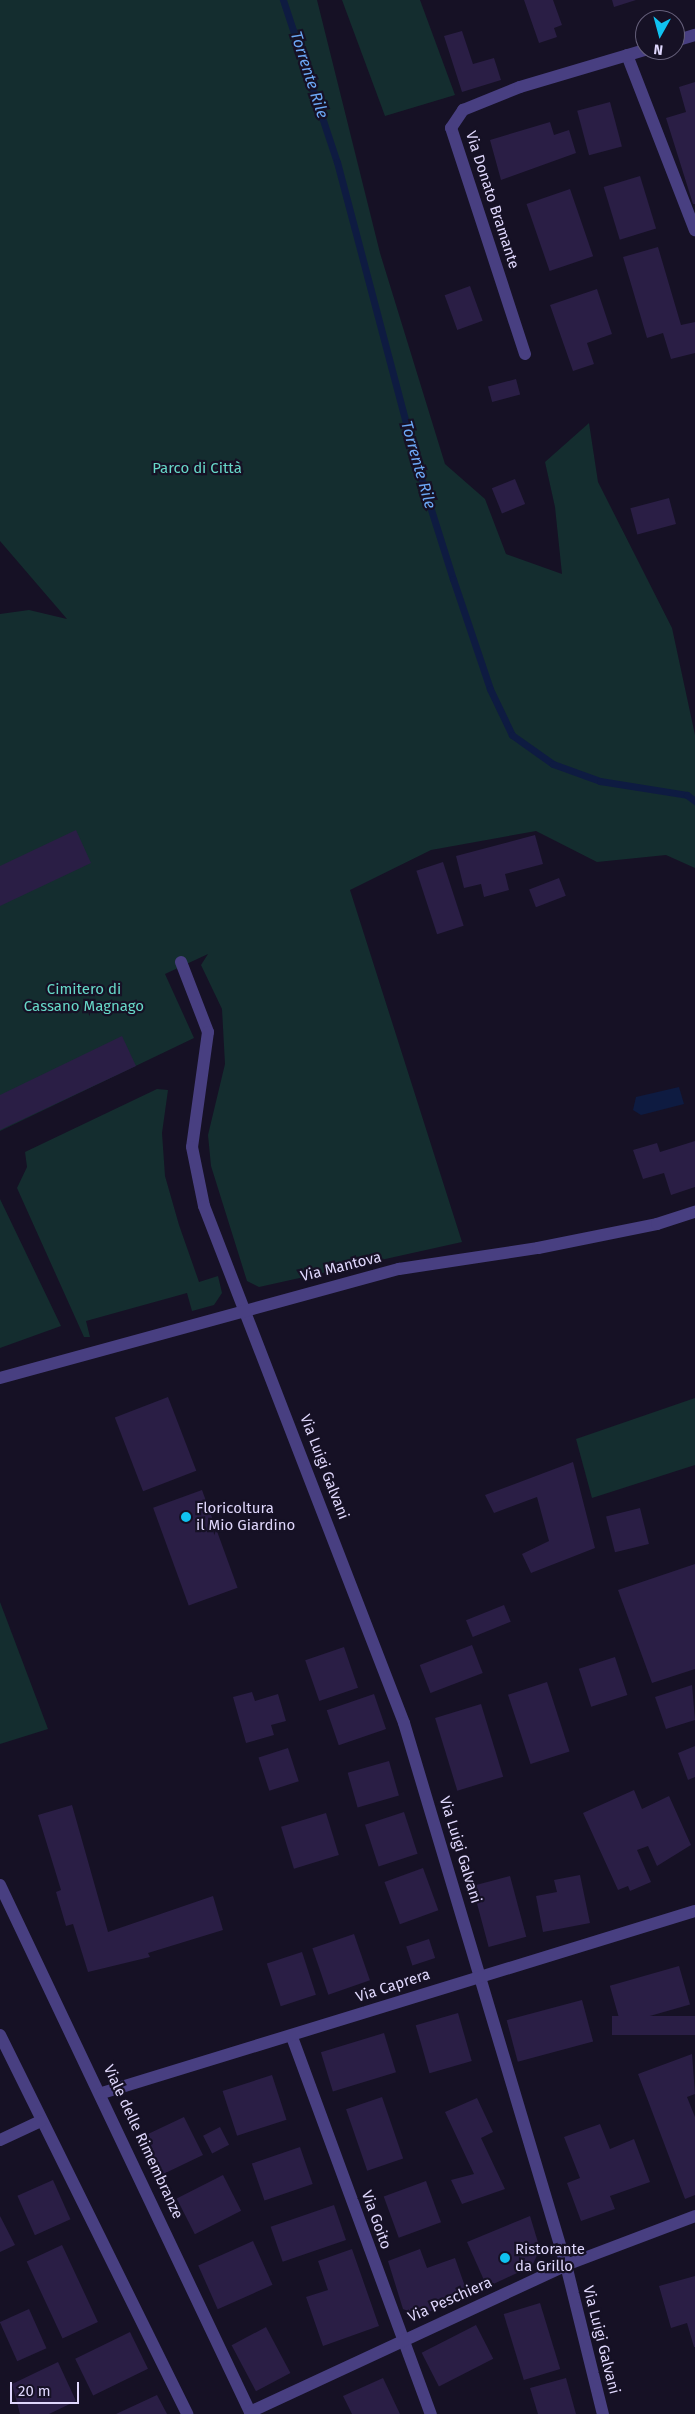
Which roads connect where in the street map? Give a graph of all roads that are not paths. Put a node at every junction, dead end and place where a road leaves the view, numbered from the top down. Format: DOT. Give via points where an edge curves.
graph roads {
  1 [pos="635,53"];
  2 [pos="628,55"];
  3 [pos="695,230"];
  4 [pos="525,354"];
  5 [pos="180,962"];
  6 [pos="695,1212"];
  7 [pos="246,1308"];
  8 [pos="0,1378"];
  9 [pos="0,1885"];
  10 [pos="695,1912"];
  11 [pos="480,1976"];
  12 [pos="0,2035"];
  13 [pos="292,2037"];
  14 [pos="102,2093"];
  15 [pos="41,2121"];
  16 [pos="0,2140"];
  17 [pos="695,2216"];
  18 [pos="566,2265"];
  19 [pos="403,2339"];
  20 [pos="251,2413"];
  21 [pos="187,2414"];
  22 [pos="431,2414"];
  23 [pos="603,2414"];
  1 -- 2 [label="street, Via Donato Bramante"];
  2 -- 3 [label="street"];
  2 -- 4 [label="street, Via Donato Bramante" via="463,110 451,128"];
  5 -- 7 [label="street, Via Luigi Galvani" via="208,1032 192,1147 196,1177 231,1282"];
  6 -- 7 [label="street, Via Mantova" via="657,1224 547,1246 399,1269"];
  7 -- 8 [label="street, Via Mantova"];
  7 -- 11 [label="street, Via Luigi Galvani" via="404,1723"];
  9 -- 14 [label="street, Viale delle Rimembranze"];
  10 -- 11 [label="street, Via Caprera"];
  11 -- 13 [label="street, Via Caprera"];
  11 -- 18 [label="street, Via Luigi Galvani"];
  12 -- 15 [label="street"];
  13 -- 14 [label="street, Via Caprera"];
  13 -- 19 [label="street, Via Goito"];
  14 -- 20 [label="street, Viale delle Rimembranze"];
  15 -- 16 [label="street"];
  15 -- 21 [label="street"];
  17 -- 18 [label="street, Via Peschiera"];
  18 -- 19 [label="street, Via Peschiera"];
  18 -- 23 [label="street, Via Luigi Galvani"];
  19 -- 20 [label="street, Via Peschiera"];
  19 -- 22 [label="street, Via Goito"];
}
